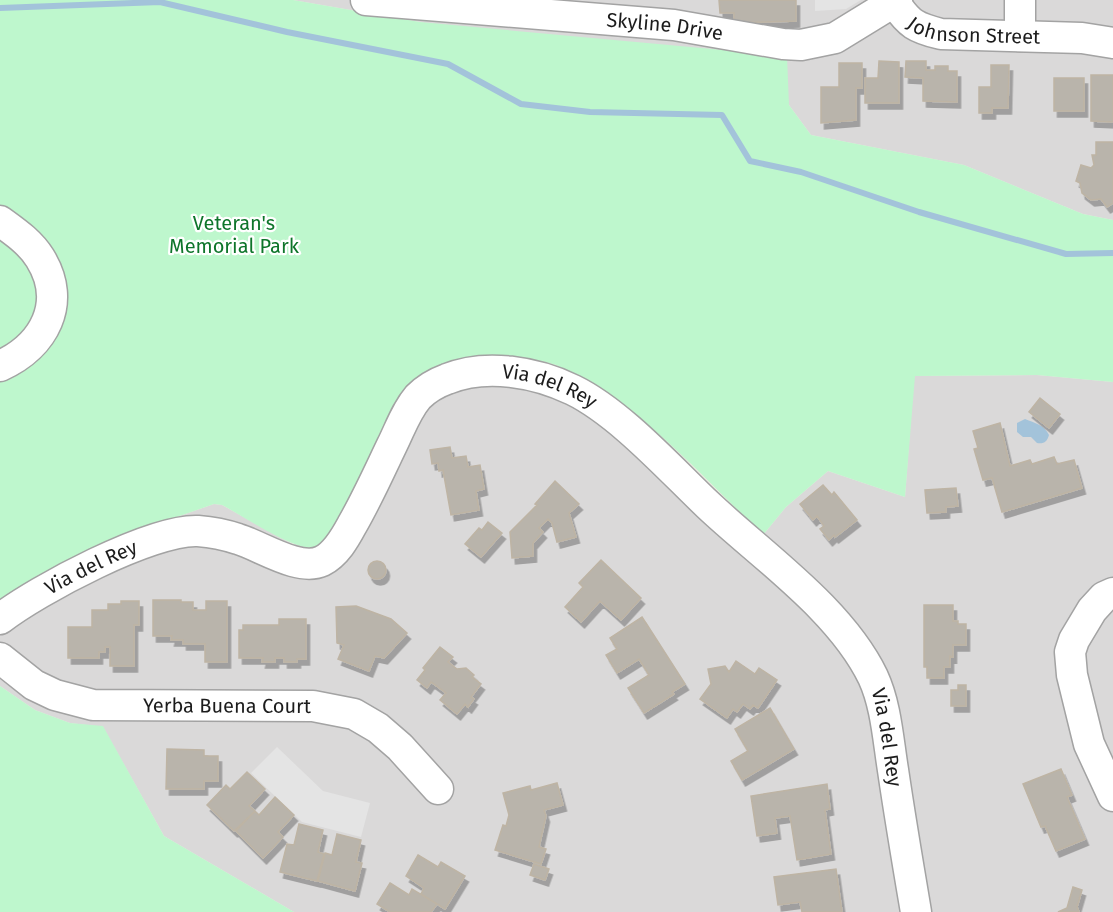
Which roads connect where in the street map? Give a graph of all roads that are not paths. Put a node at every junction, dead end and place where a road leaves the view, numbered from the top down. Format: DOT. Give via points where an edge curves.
graph roads {
  1 [pos="366,0"];
  2 [pos="1020,0"];
  3 [pos="896,1"];
  4 [pos="1020,36"];
  5 [pos="1113,43"];
  6 [pos="783,44"];
  7 [pos="0,221"];
  8 [pos="0,366"];
  9 [pos="1113,593"];
  10 [pos="0,619"];
  11 [pos="0,658"];
  12 [pos="438,789"];
  13 [pos="1113,796"];
  14 [pos="916,912"];
  1 -- 6 [label="street, Skyline Drive" via="674,25"];
  2 -- 4 [label="street"];
  3 -- 4 [label="street, Johnson Street" via="906,20 941,34"];
  3 -- 6 [label="street, Johnson Street" via="835,38 801,45"];
  4 -- 5 [label="street, Johnson Street"];
  7 -- 8 [label="street" via="41,259 53,300 39,336 16,359"];
  9 -- 13 [label="street" via="1092,610 1070,652 1089,744"];
  10 -- 14 [label="street, Via del Rey" via="88,568 154,538 178,532 198,531 236,538 304,564 323,561 344,539 409,410 428,389 464,373 486,371 551,382 586,397 612,416 823,609 863,660 874,678 885,718"];
  11 -- 12 [label="street, Yerba Buena Court" via="34,685 93,705 313,706 354,714 400,747"];
}
